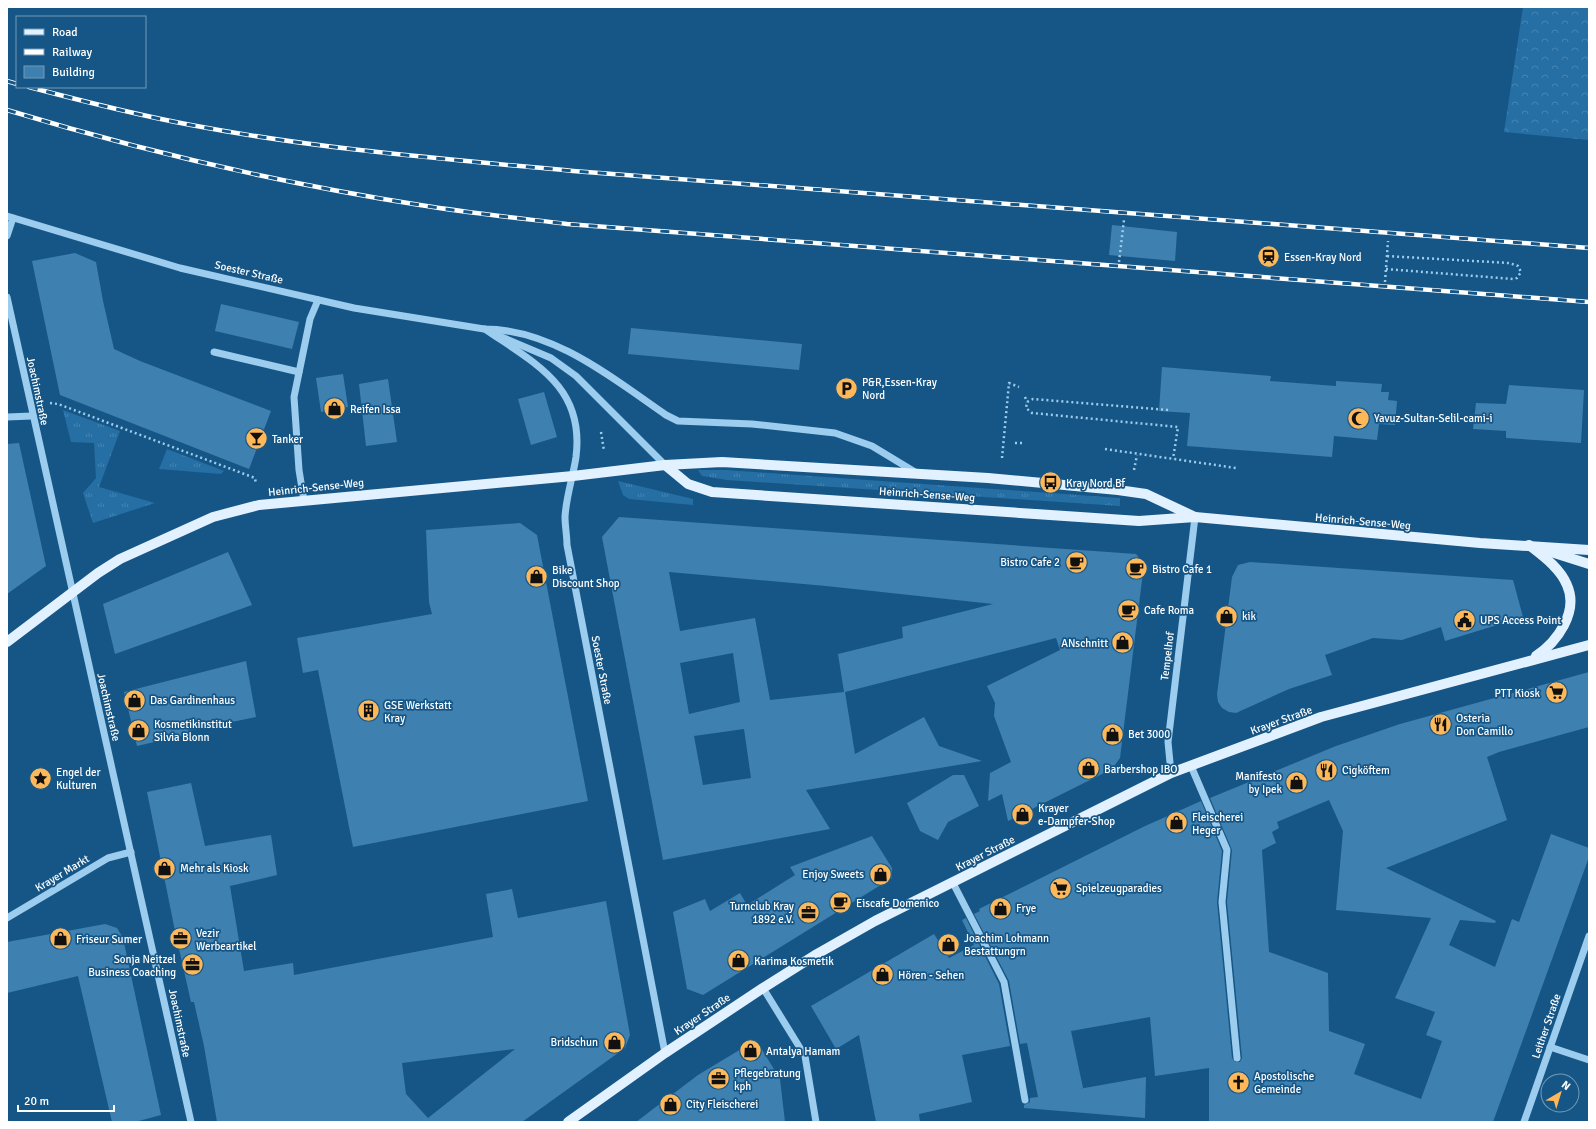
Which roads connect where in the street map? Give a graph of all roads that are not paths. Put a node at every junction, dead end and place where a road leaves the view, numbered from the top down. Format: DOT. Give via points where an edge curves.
graph roads {
  1 [pos="10,217"];
  2 [pos="7,236"];
  3 [pos="7,297"];
  4 [pos="318,300"];
  5 [pos="484,329"];
  6 [pos="214,352"];
  7 [pos="299,372"];
  8 [pos="653,406"];
  9 [pos="32,416"];
  10 [pos="7,417"];
  11 [pos="665,465"];
  12 [pos="917,474"];
  13 [pos="573,476"];
  14 [pos="304,501"];
  15 [pos="1195,518"];
  16 [pos="1529,545"];
  17 [pos="1589,550"];
  18 [pos="1589,564"];
  19 [pos="71,593"];
  20 [pos="7,642"];
  21 [pos="1589,645"];
  22 [pos="1528,660"];
  23 [pos="1191,766"];
  24 [pos="1171,773"];
  25 [pos="131,852"];
  26 [pos="953,883"];
  27 [pos="7,918"];
  28 [pos="1589,936"];
  29 [pos="763,988"];
  30 [pos="1550,1047"];
  31 [pos="665,1053"];
  32 [pos="1237,1058"];
  33 [pos="1589,1060"];
  34 [pos="1025,1100"];
  35 [pos="191,1122"];
  36 [pos="568,1122"];
  37 [pos="816,1122"];
  38 [pos="1524,1122"];
  1 -- 2 [label="street"];
  1 -- 4 [label="street, Soester Straße" via="180,268"];
  3 -- 9 [label="street, Joachimstraße"];
  4 -- 5 [label="street, Soester Straße"];
  4 -- 7 [label="street" via="310,319"];
  5 -- 8 [label="street, Soester Straße" via="504,329 537,338 578,357"];
  5 -- 11 [label="street, Soester Straße" via="551,358 576,376"];
  5 -- 13 [label="street, Soester Straße" via="546,372 565,394 576,434"];
  6 -- 7 [label="street"];
  7 -- 14 [label="street" via="294,397 299,470"];
  8 -- 12 [label="street, Heinrich-Sense-Weg" via="678,421 752,424 835,433 872,446"];
  9 -- 10 [label="street"];
  9 -- 19 [label="street, Joachimstraße"];
  11 -- 12 [label="main road, Heinrich-Sense-Weg" via="722,462"];
  11 -- 13 [label="main road, Heinrich-Sense-Weg"];
  11 -- 15 [label="main road, Heinrich-Sense-Weg" via="688,484 712,492 1139,521"];
  12 -- 15 [label="main road, Heinrich-Sense-Weg" via="1000,479 1146,494"];
  13 -- 14 [label="main road, Heinrich-Sense-Weg"];
  13 -- 31 [label="street, Soester Straße" via="565,516 567,545"];
  14 -- 19 [label="main road, Heinrich-Sense-Weg" via="258,505 213,517 120,559"];
  15 -- 16 [label="main road, Heinrich-Sense-Weg" via="1465,542"];
  15 -- 24 [label="street, Tempelhof" via="1168,742"];
  16 -- 17 [label="main road, Heinrich-Sense-Weg"];
  16 -- 18 [label="main road, Heinrich-Sense-Weg"];
  16 -- 22 [label="main road" via="1560,573 1567,584 1570,600 1567,617 1560,632 1546,648"];
  19 -- 20 [label="main road, Heinrich-Sense-Weg"];
  19 -- 25 [label="street, Joachimstraße"];
  21 -- 22 [label="main road, Krayer Straße"];
  22 -- 23 [label="main road, Krayer Straße" via="1321,717"];
  23 -- 24 [label="main road, Krayer Straße"];
  23 -- 32 [label="street" via="1227,850 1222,902"];
  24 -- 26 [label="main road, Krayer Straße"];
  25 -- 27 [label="street, Krayer Markt" via="108,858"];
  25 -- 35 [label="street, Joachimstraße"];
  26 -- 29 [label="main road, Krayer Straße" via="875,921"];
  26 -- 34 [label="street" via="1004,982"];
  28 -- 30 [label="street, Leither Straße"];
  29 -- 31 [label="main road, Krayer Straße"];
  29 -- 37 [label="street" via="805,1056"];
  30 -- 33 [label="street"];
  30 -- 38 [label="street, Leither Straße"];
  31 -- 36 [label="main road, Krayer Straße"];
}
